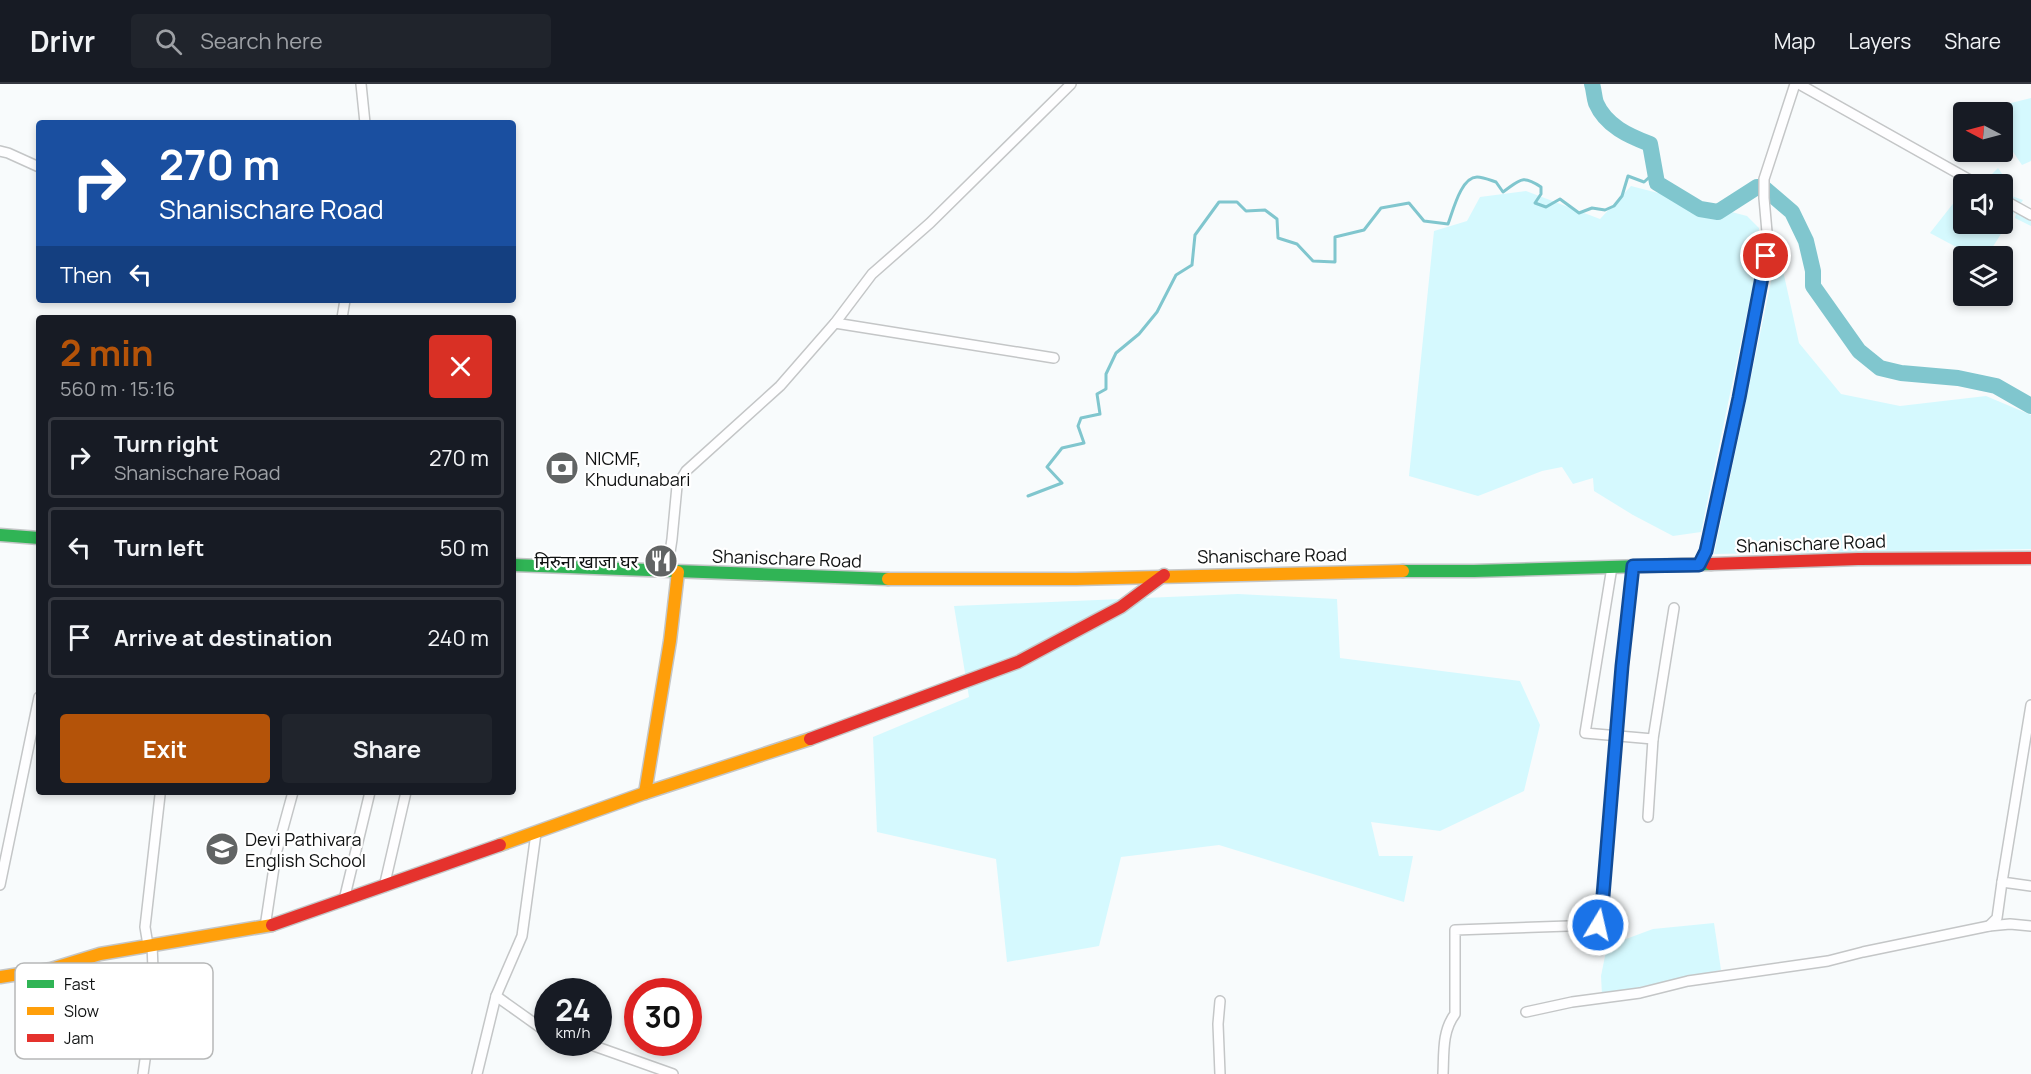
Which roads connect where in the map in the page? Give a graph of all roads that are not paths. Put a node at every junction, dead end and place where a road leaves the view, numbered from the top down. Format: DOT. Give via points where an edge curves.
graph roads {
  1 [pos="361,84"];
  2 [pos="1071,84"];
  3 [pos="1797,84"];
  4 [pos="365,120"];
  5 [pos="0,152"];
  6 [pos="36,166"];
  7 [pos="1959,174"];
  8 [pos="2013,205"];
  9 [pos="2031,215"];
  10 [pos="835,323"];
  11 [pos="1054,358"];
  12 [pos="0,535"];
  13 [pos="36,538"];
  14 [pos="2031,558"];
  15 [pos="516,565"];
  16 [pos="1699,565"];
  17 [pos="1633,566"];
  18 [pos="1612,567"];
  19 [pos="672,572"];
  20 [pos="1164,575"];
  21 [pos="1674,608"];
  22 [pos="2031,705"];
  23 [pos="36,711"];
  24 [pos="1616,736"];
  25 [pos="1653,739"];
  26 [pos="2027,747"];
  27 [pos="645,793"];
  28 [pos="160,795"];
  29 [pos="291,795"];
  30 [pos="369,795"];
  31 [pos="405,795"];
  32 [pos="1648,817"];
  33 [pos="536,833"];
  34 [pos="2002,882"];
  35 [pos="0,885"];
  36 [pos="2031,886"];
  37 [pos="384,887"];
  38 [pos="344,900"];
  39 [pos="1989,926"];
  40 [pos="2031,926"];
  41 [pos="264,927"];
  42 [pos="150,944"];
  43 [pos="71,963"];
  44 [pos="151,963"];
  45 [pos="15,975"];
  46 [pos="0,977"];
  47 [pos="496,996"];
  48 [pos="1220,1001"];
  49 [pos="1526,1012"];
  50 [pos="534,1023"];
  51 [pos="612,1052"];
  52 [pos="145,1059"];
  53 [pos="143,1074"];
  54 [pos="477,1074"];
  55 [pos="673,1074"];
  56 [pos="1220,1074"];
  57 [pos="1443,1074"];
  1 -- 4 [label="street"];
  2 -- 10 [label="street" via="930,223 872,274"];
  3 -- 7 [label="street"];
  3 -- 16 [label="street" via="1764,179 1766,256 1714,515"];
  5 -- 6 [label="street"];
  8 -- 9 [label="street"];
  10 -- 11 [label="street"];
  10 -- 19 [label="street" via="780,386 686,471 677,486"];
  12 -- 13 [label="street"];
  14 -- 16 [label="street, Shanischare Road"];
  15 -- 19 [label="street, Shanischare Road"];
  16 -- 17 [label="street, Shanischare Road"];
  17 -- 18 [label="street, Shanischare Road"];
  17 -- 24 [label="street"];
  18 -- 20 [label="street, Shanischare Road"];
  18 -- 24 [label="street" via="1585,733"];
  19 -- 20 [label="street, Shanischare Road" via="857,579"];
  19 -- 27 [label="street" via="670,641"];
  20 -- 27 [label="street" via="1092,624 1018,662 849,726"];
  21 -- 25 [label="street"];
  22 -- 26 [label="street"];
  23 -- 35 [label="street"];
  24 -- 25 [label="street"];
  24 -- 57 [label="street" via="1598,925 1455,930 1455,1014 1446,1033"];
  25 -- 32 [label="street"];
  26 -- 34 [label="street"];
  27 -- 33 [label="street"];
  28 -- 42 [label="street" via="145,927"];
  29 -- 41 [label="street"];
  30 -- 38 [label="street"];
  31 -- 37 [label="street"];
  33 -- 37 [label="street"];
  33 -- 47 [label="street" via="522,936"];
  34 -- 36 [label="street"];
  34 -- 39 [label="street" via="1997,918"];
  37 -- 38 [label="street"];
  38 -- 41 [label="street"];
  39 -- 40 [label="street"];
  39 -- 49 [label="street" via="1828,961 1688,981"];
  41 -- 42 [label="street"];
  42 -- 43 [label="street"];
  42 -- 44 [label="street"];
  45 -- 46 [label="street"];
  47 -- 50 [label="street"];
  47 -- 54 [label="street"];
  48 -- 56 [label="street"];
  51 -- 55 [label="street"];
  52 -- 53 [label="street"];
}
